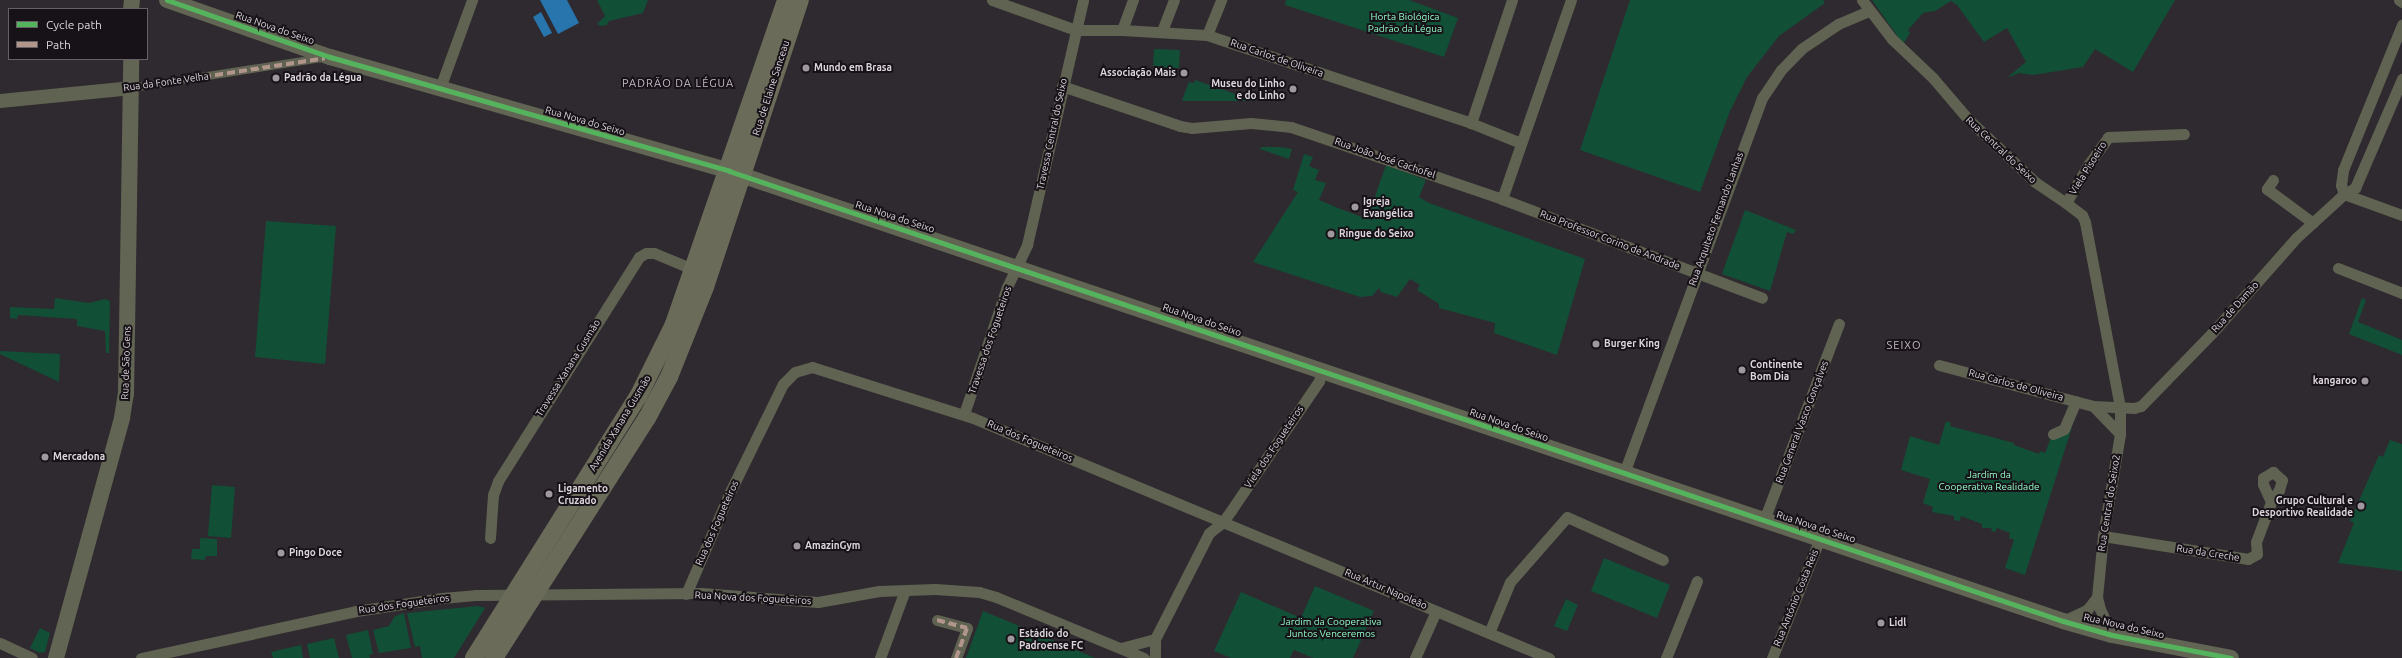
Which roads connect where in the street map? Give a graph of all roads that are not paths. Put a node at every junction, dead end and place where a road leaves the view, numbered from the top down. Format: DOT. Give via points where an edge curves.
graph roads {
  1 [pos="167,0"];
  2 [pos="472,0"];
  3 [pos="786,0"];
  4 [pos="800,0"];
  5 [pos="992,0"];
  6 [pos="1083,0"];
  7 [pos="1133,0"];
  8 [pos="1174,0"];
  9 [pos="1221,0"];
  10 [pos="1512,0"];
  11 [pos="1571,0"];
  12 [pos="1862,0"];
  13 [pos="2399,0"];
  14 [pos="2402,2"];
  15 [pos="1868,11"];
  16 [pos="2402,25"];
  17 [pos="1076,30"];
  18 [pos="1122,30"];
  19 [pos="1162,31"];
  20 [pos="1207,35"];
  21 [pos="330,57"];
  22 [pos="131,60"];
  23 [pos="2402,79"];
  24 [pos="1062,86"];
  25 [pos="132,88"];
  26 [pos="440,88"];
  27 [pos="0,101"];
  28 [pos="1471,123"];
  29 [pos="2184,134"];
  30 [pos="1521,143"];
  31 [pos="735,173"];
  32 [pos="2273,180"];
  33 [pos="2344,194"];
  34 [pos="1502,199"];
  35 [pos="2066,203"];
  36 [pos="2402,215"];
  37 [pos="2313,223"];
  38 [pos="1018,267"];
  39 [pos="2338,268"];
  40 [pos="695,270"];
  41 [pos="1696,272"];
  42 [pos="2402,293"];
  43 [pos="1762,298"];
  44 [pos="1839,324"];
  45 [pos="1939,365"];
  46 [pos="1322,370"];
  47 [pos="2076,401"];
  48 [pos="2093,406"];
  49 [pos="2120,408"];
  50 [pos="964,414"];
  51 [pos="2053,434"];
  52 [pos="2120,434"];
  53 [pos="1624,473"];
  54 [pos="2271,502"];
  55 [pos="1764,520"];
  56 [pos="1222,523"];
  57 [pos="2103,536"];
  58 [pos="490,538"];
  59 [pos="1820,538"];
  60 [pos="1663,560"];
  61 [pos="1696,581"];
  62 [pos="905,590"];
  63 [pos="686,594"];
  64 [pos="513,595"];
  65 [pos="533,595"];
  66 [pos="2097,597"];
  67 [pos="1436,610"];
  68 [pos="937,620"];
  69 [pos="2063,621"];
  70 [pos="1489,632"];
  71 [pos="2112,635"];
  72 [pos="1155,639"];
  73 [pos="0,643"];
  74 [pos="1120,648"];
  75 [pos="2214,656"];
  76 [pos="32,658"];
  77 [pos="56,658"];
  78 [pos="141,658"];
  79 [pos="474,658"];
  80 [pos="494,658"];
  81 [pos="880,658"];
  82 [pos="956,658"];
  83 [pos="1144,658"];
  84 [pos="1154,658"];
  85 [pos="1415,658"];
  86 [pos="1549,658"];
  87 [pos="1666,658"];
  88 [pos="1772,658"];
  89 [pos="2231,658"];
  1 -- 21 [label="main road, Rua Nova do Seixo"];
  2 -- 26 [label="street"];
  3 -- 31 [label="main road, Rua de Elaine Sanceau"];
  4 -- 31 [label="main road, Rua de Elaine Sanceau"];
  5 -- 17 [label="street, Rua Carlos de Oliveira"];
  6 -- 17 [label="street, Travessa Central do Seixo"];
  7 -- 18 [label="street"];
  8 -- 19 [label="street"];
  9 -- 20 [label="street"];
  10 -- 28 [label="street"];
  11 -- 30 [label="street"];
  12 -- 15 [label="street, Rua Central do Seixo"];
  13 -- 14 [label="street"];
  15 -- 35 [label="street, Rua Central do Seixo" via="1892,39 1933,78 1968,119 2035,182"];
  15 -- 41 [label="street, Rua Arquiteto Fernando Lanhas" via="1838,24 1801,49 1769,85 1753,118"];
  16 -- 33 [label="street" via="2343,170 2341,185"];
  17 -- 18 [label="street, Rua Carlos de Oliveira"];
  17 -- 24 [label="street, Travessa Central do Seixo"];
  18 -- 19 [label="street, Rua Carlos de Oliveira"];
  19 -- 20 [label="street, Rua Carlos de Oliveira"];
  20 -- 28 [label="street, Rua Carlos de Oliveira"];
  21 -- 25 [label="street, Rua da Fonte Velha"];
  21 -- 26 [label="main road, Rua Nova do Seixo"];
  22 -- 25 [label="main road, Rua de São Gens"];
  23 -- 33 [label="street, Rua de Damão" via="2361,178 2355,188"];
  24 -- 34 [label="street, Rua João José Cachofel" via="1180,126 1192,128 1250,123 1290,127"];
  24 -- 38 [label="street, Travessa Central do Seixo" via="1027,245"];
  25 -- 27 [label="street, Rua da Fonte Velha"];
  25 -- 77 [label="main road, Rua de São Gens" via="126,394 122,418"];
  26 -- 31 [label="main road, Rua Nova do Seixo"];
  28 -- 30 [label="street, Rua Carlos de Oliveira"];
  29 -- 35 [label="street, Viela Pisoeiro" via="2108,137"];
  30 -- 34 [label="street"];
  31 -- 38 [label="main road, Rua Nova do Seixo"];
  31 -- 40 [label="main road, Avenida Xanana Gusmão"];
  31 -- 65 [label="main road, Avenida Xanana Gusmão" via="705,287 669,377 647,418"];
  32 -- 37 [label="street" via="2267,189"];
  33 -- 36 [label="street"];
  33 -- 37 [label="street, Rua de Damão"];
  34 -- 41 [label="street, Rua Professor Corino de Andrade"];
  35 -- 49 [label="street, Rua Central do Seixo" via="2082,215 2090,239"];
  37 -- 49 [label="street, Rua de Damão" via="2141,406"];
  38 -- 46 [label="main road, Rua Nova do Seixo"];
  38 -- 50 [label="street, Travessa dos Fogueteiros" via="1007,287"];
  39 -- 42 [label="street"];
  40 -- 58 [label="street, Travessa Xanana Gusmão" via="654,252 639,257 498,481 493,495"];
  40 -- 64 [label="main road, Avenida Xanana Gusmão" via="674,324 638,397"];
  41 -- 43 [label="street, Rua Professor Corino de Andrade"];
  41 -- 53 [label="street, Rua Arquiteto Fernando Lanhas"];
  44 -- 55 [label="street, Rua General Vasco Gonçalves"];
  45 -- 47 [label="street, Rua Carlos de Oliveira"];
  46 -- 53 [label="main road, Rua Nova do Seixo"];
  46 -- 56 [label="street, Viela dos Fogueteiros" via="1319,381"];
  47 -- 48 [label="street, Rua Carlos de Oliveira"];
  47 -- 51 [label="street" via="2064,430"];
  48 -- 49 [label="street, Rua Carlos de Oliveira"];
  48 -- 52 [label="street, Rua Carlos de Oliveira"];
  49 -- 52 [label="street, Rua Central do Seixo2"];
  50 -- 56 [label="street, Rua dos Fogueteiros"];
  50 -- 63 [label="street, Rua dos Fogueteiros" via="812,367 795,372 783,384 730,492"];
  52 -- 57 [label="street, Rua Central do Seixo2"];
  53 -- 55 [label="main road, Rua Nova do Seixo"];
  54 -- 57 [label="street, Rua da Creche" via="2256,542 2257,554 2248,559"];
  55 -- 59 [label="main road, Rua Nova do Seixo"];
  56 -- 67 [label="street, Rua Artur Napoleão"];
  56 -- 72 [label="street" via="1209,533"];
  57 -- 66 [label="street, Rua Central do Seixo2"];
  59 -- 69 [label="main road, Rua Nova do Seixo"];
  59 -- 88 [label="street, Rua António Costa Reis"];
  60 -- 70 [label="street" via="1567,517 1510,582"];
  61 -- 87 [label="street"];
  62 -- 63 [label="street, Rua Nova dos Fogueteiros" via="879,591 818,602"];
  62 -- 74 [label="street, Rua Nova dos Fogueteiros" via="946,589 996,597"];
  62 -- 81 [label="street"];
  63 -- 65 [label="street, Rua dos Fogueteiros"];
  64 -- 65 [label="street, Rua dos Fogueteiros"];
  64 -- 78 [label="street, Rua dos Fogueteiros" via="475,595 409,602"];
  64 -- 79 [label="main road, Avenida Xanana Gusmão"];
  65 -- 80 [label="main road, Avenida Xanana Gusmão"];
  66 -- 69 [label="street" via="2087,610"];
  66 -- 71 [label="street, Rua Central do Seixo2"];
  67 -- 70 [label="street, Rua Artur Napoleão"];
  67 -- 85 [label="street"];
  68 -- 82 [label="street" via="967,628"];
  69 -- 71 [label="main road, Rua Nova do Seixo"];
  70 -- 86 [label="street, Rua Artur Napoleão"];
  71 -- 75 [label="main road, Rua Nova do Seixo"];
  72 -- 74 [label="street"];
  72 -- 84 [label="street"];
  73 -- 76 [label="street"];
  74 -- 83 [label="street, Rua Nova dos Fogueteiros"];
  75 -- 89 [label="main road, Rua Nova do Seixo"];
}
